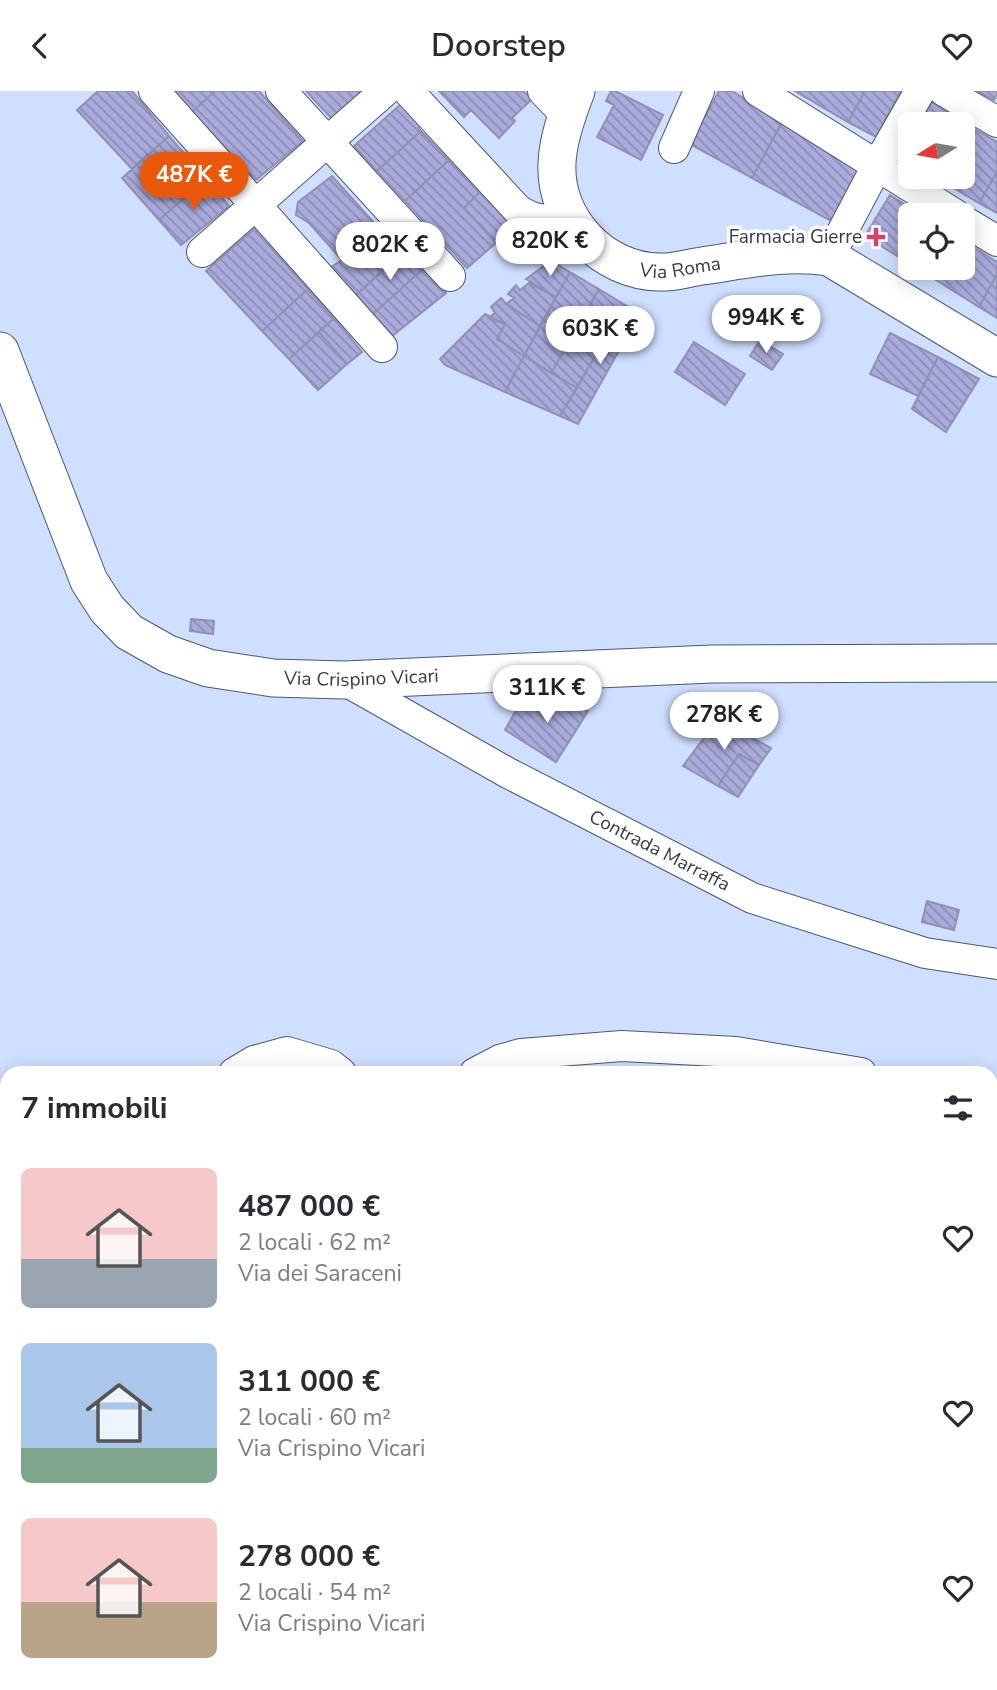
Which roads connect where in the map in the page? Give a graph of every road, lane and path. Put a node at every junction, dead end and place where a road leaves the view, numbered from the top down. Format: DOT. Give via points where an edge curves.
graph roads {
  1 [pos="154,91"];
  2 [pos="281,91"];
  3 [pos="385,91"];
  4 [pos="408,91"];
  5 [pos="699,91"];
  6 [pos="758,91"];
  7 [pos="920,91"];
  8 [pos="944,91"];
  9 [pos="562,99"];
  10 [pos="997,123"];
  11 [pos="328,142"];
  12 [pos="674,148"];
  13 [pos="877,166"];
  14 [pos="937,203"];
  15 [pos="256,205"];
  16 [pos="568,214"];
  17 [pos="975,228"];
  18 [pos="997,241"];
  19 [pos="202,252"];
  20 [pos="829,257"];
  21 [pos="450,276"];
  22 [pos="382,347"];
  23 [pos="0,351"];
  24 [pos="997,358"];
  25 [pos="997,663"];
  26 [pos="344,680"];
  27 [pos="997,964"];
  28 [pos="246,1066"];
  29 [pos="332,1066"];
  30 [pos="490,1066"];
  31 [pos="819,1066"];
  1 -- 15 [label="street"];
  2 -- 11 [label="street"];
  3 -- 11 [label="street"];
  4 -- 16 [label="street" via="526,216 548,220"];
  5 -- 12 [label="street"];
  6 -- 13 [label="street"];
  7 -- 13 [label="street"];
  8 -- 10 [label="street"];
  9 -- 16 [label="street, Via Roma" via="557,164"];
  11 -- 15 [label="street"];
  11 -- 21 [label="street"];
  13 -- 14 [label="street"];
  13 -- 20 [label="street"];
  15 -- 19 [label="street"];
  15 -- 22 [label="street"];
  16 -- 20 [label="street, Via Roma" via="580,234 608,258 639,269 660,272 768,256"];
  17 -- 18 [label="street"];
  20 -- 24 [label="street, Via Roma"];
  23 -- 26 [label="street, Via Crispino Vicari" via="89,581 129,632 167,654 208,668 273,678"];
  25 -- 26 [label="street, Via Crispino Vicari" via="712,664"];
  26 -- 27 [label="street, Contrada Marraffa" via="508,772 752,898 925,953"];
  28 -- 29 [label="street" via="287,1052"];
  30 -- 31 [label="street" via="521,1054 622,1046 736,1052"];
}
